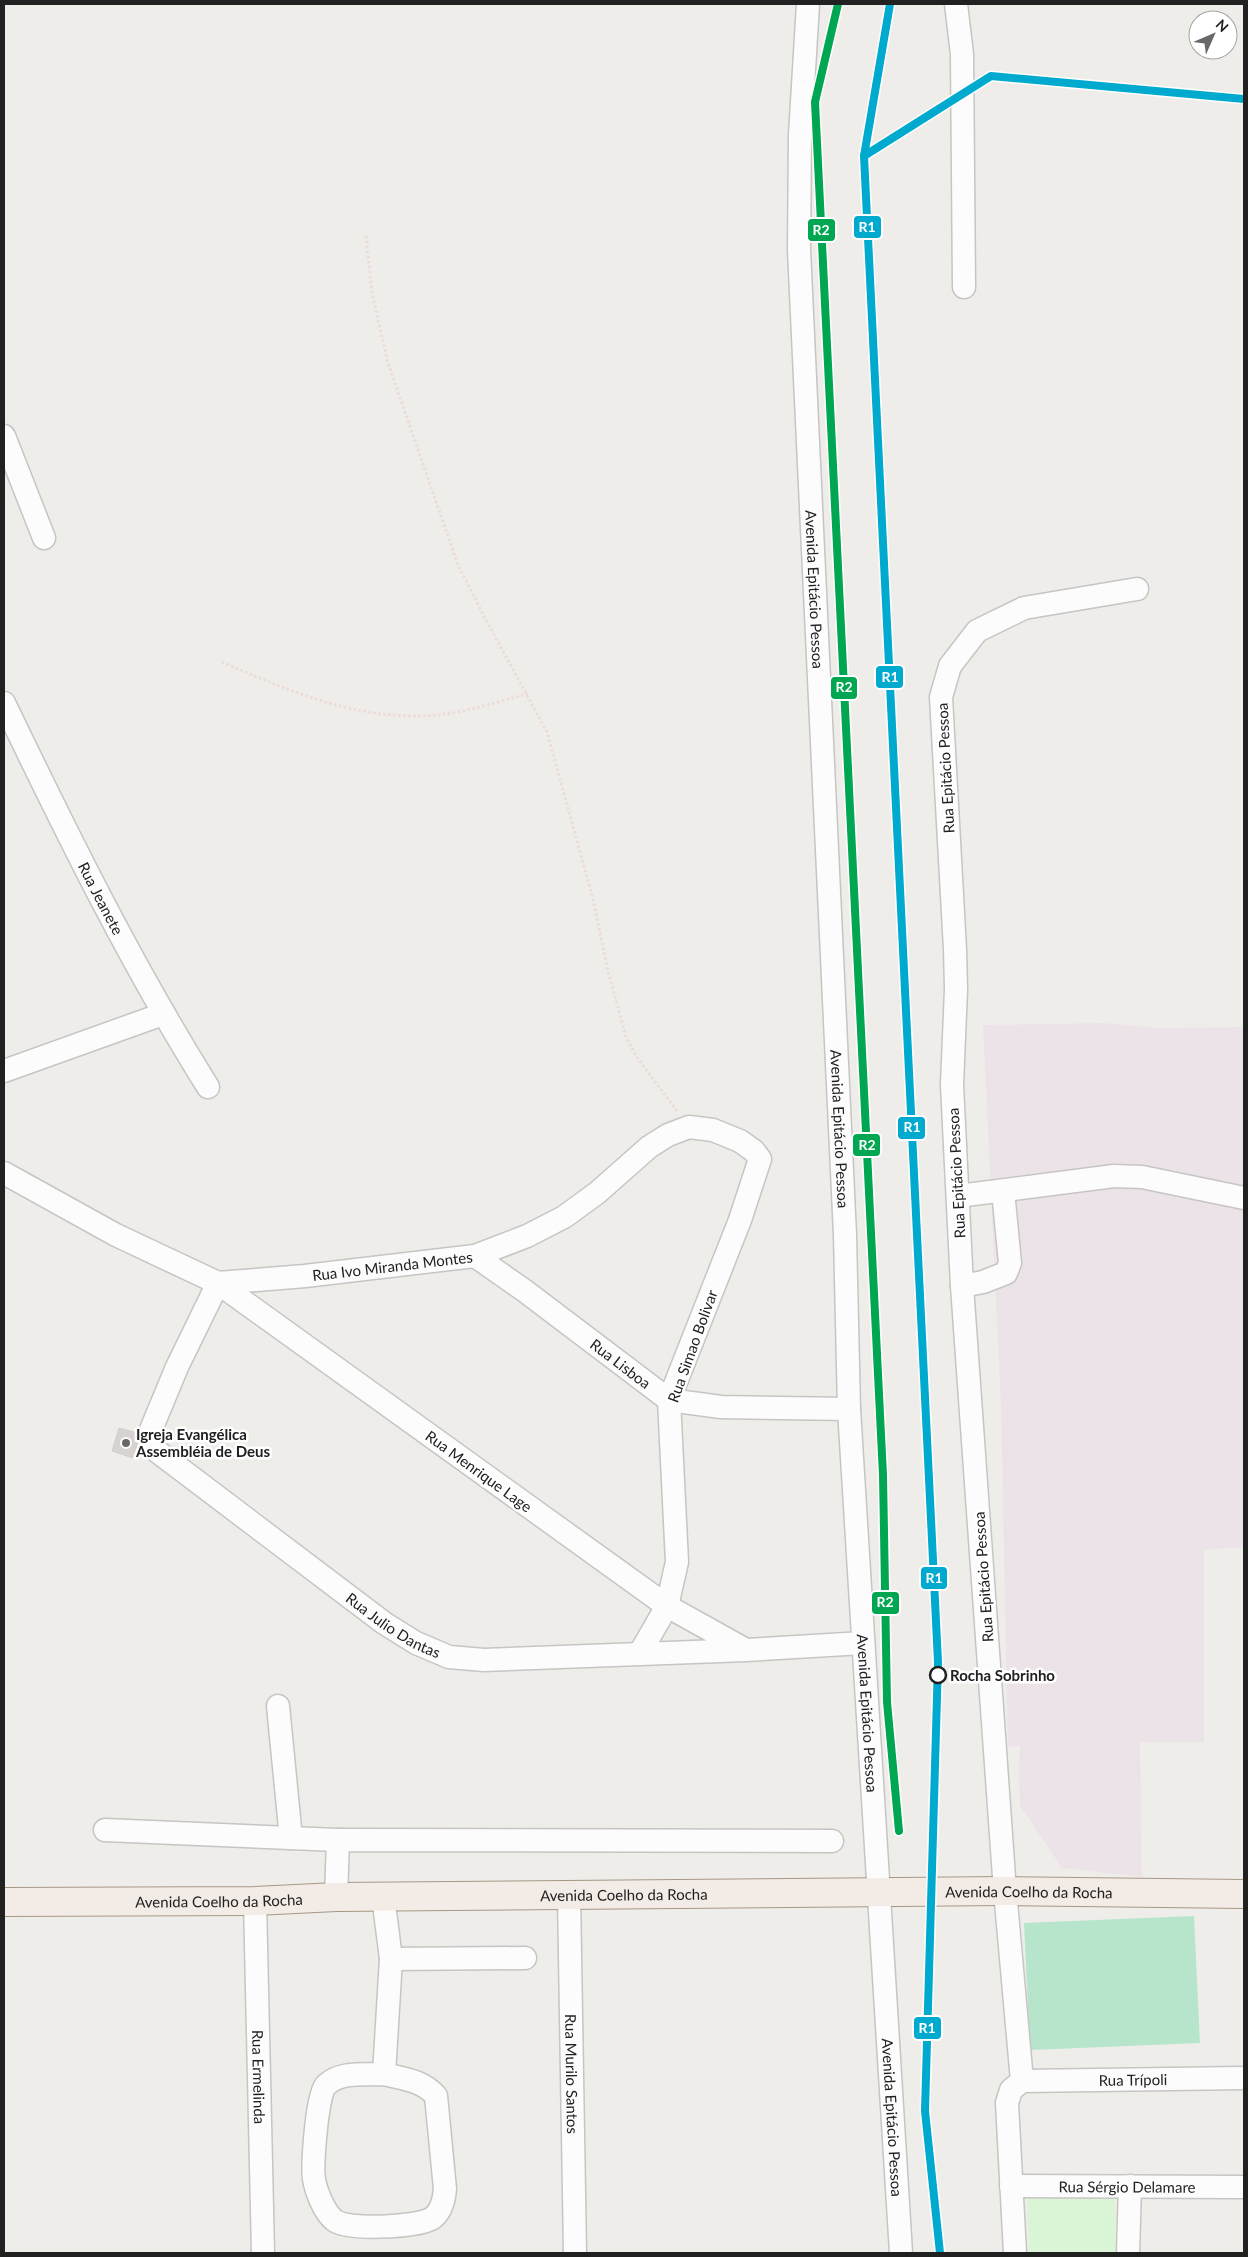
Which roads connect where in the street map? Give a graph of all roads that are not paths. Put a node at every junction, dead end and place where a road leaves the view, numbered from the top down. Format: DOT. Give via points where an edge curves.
graph roads {
  1 [pos="808,4"];
  2 [pos="956,4"];
  3 [pos="964,287"];
  4 [pos="4,436"];
  5 [pos="44,538"];
  6 [pos="1137,589"];
  7 [pos="4,703"];
  8 [pos="163,1014"];
  9 [pos="4,1071"];
  10 [pos="208,1087"];
  11 [pos="760,1159"];
  12 [pos="4,1173"];
  13 [pos="1003,1191"];
  14 [pos="958,1196"];
  15 [pos="1244,1198"];
  16 [pos="475,1256"];
  17 [pos="218,1283"];
  18 [pos="962,1286"];
  19 [pos="669,1400"];
  20 [pos="849,1410"];
  21 [pos="667,1606"];
  22 [pos="863,1643"];
  23 [pos="746,1650"];
  24 [pos="640,1653"];
  25 [pos="278,1706"];
  26 [pos="105,1830"];
  27 [pos="291,1838"];
  28 [pos="338,1840"];
  29 [pos="832,1841"];
  30 [pos="1005,1891"];
  31 [pos="878,1893"];
  32 [pos="1244,1894"];
  33 [pos="569,1895"];
  34 [pos="383,1896"];
  35 [pos="336,1897"];
  36 [pos="255,1901"];
  37 [pos="4,1902"];
  38 [pos="525,1958"];
  39 [pos="391,1959"];
  40 [pos="384,2074"];
  41 [pos="1244,2078"];
  42 [pos="1022,2081"];
  43 [pos="1011,2186"];
  44 [pos="1130,2186"];
  45 [pos="1244,2187"];
  46 [pos="263,2253"];
  47 [pos="575,2253"];
  48 [pos="901,2253"];
  49 [pos="1015,2253"];
  50 [pos="1128,2253"];
  1 -- 20 [label="street, Avenida Epitácio Pessoa" via="800,135 799,250 845,1236"];
  2 -- 3 [label="street" via="962,54"];
  4 -- 5 [label="street"];
  6 -- 14 [label="street, Rua Epitácio Pessoa" via="1024,608 977,631 947,674 941,697 955,957 952,1085"];
  7 -- 8 [label="street, Rua Jeanete" via="60,821"];
  8 -- 9 [label="street"];
  8 -- 10 [label="street, Rua Jeanete"];
  11 -- 16 [label="street, Rua Ivo Miranda Montes" via="740,1142 713,1130 689,1127 668,1135 649,1148 564,1218"];
  11 -- 19 [label="street, Rua Simao Bolivar" via="740,1220"];
  12 -- 17 [label="street, Rua Ivo Miranda Montes" via="116,1235"];
  13 -- 14 [label="street"];
  13 -- 15 [label="street" via="1114,1176 1142,1177"];
  13 -- 18 [label="street" via="1010,1263 1006,1273"];
  14 -- 18 [label="street, Rua Epitácio Pessoa"];
  16 -- 17 [label="street, Rua Ivo Miranda Montes"];
  16 -- 19 [label="street, Rua Lisboa"];
  17 -- 21 [label="street, Rua Menrique Lage"];
  17 -- 24 [label="street, Rua Julio Dantas" via="150,1432 158,1452 416,1644 448,1657 484,1660"];
  18 -- 30 [label="street, Rua Epitácio Pessoa"];
  19 -- 20 [label="street, Rua Lisboa" via="721,1407"];
  19 -- 21 [label="street, Rua Simao Bolivar" via="677,1562"];
  20 -- 22 [label="street, Avenida Epitácio Pessoa"];
  21 -- 23 [label="street, Rua Menrique Lage"];
  21 -- 24 [label="street, Rua Simao Bolivar"];
  22 -- 23 [label="street, Rua Julio Dantas"];
  22 -- 31 [label="street, Avenida Epitácio Pessoa" via="878,1847"];
  23 -- 24 [label="street, Rua Julio Dantas"];
  25 -- 27 [label="street"];
  26 -- 27 [label="street"];
  27 -- 28 [label="street"];
  28 -- 29 [label="street"];
  28 -- 35 [label="street"];
  30 -- 31 [label="main road, Avenida Coelho da Rocha"];
  30 -- 32 [label="main road, Avenida Coelho da Rocha"];
  30 -- 42 [label="street, Rua Epitácio Pessoa"];
  31 -- 33 [label="main road, Avenida Coelho da Rocha"];
  31 -- 48 [label="street, Avenida Epitácio Pessoa"];
  33 -- 34 [label="main road, Avenida Coelho da Rocha"];
  33 -- 47 [label="street, Rua Murilo Santos"];
  34 -- 35 [label="main road, Avenida Coelho da Rocha"];
  34 -- 39 [label="street"];
  35 -- 36 [label="main road, Avenida Coelho da Rocha"];
  36 -- 37 [label="main road, Avenida Coelho da Rocha"];
  36 -- 46 [label="street, Rua Ermelinda"];
  38 -- 39 [label="street"];
  39 -- 40 [label="street"];
  40 -- 40 [label="street" via="336,2076 323,2087 318,2105 314,2178 323,2205 334,2220 346,2226 412,2225 432,2218 443,2204 445,2189 436,2096 419,2082"];
  41 -- 42 [label="street, Rua Trípoli"];
  42 -- 43 [label="street" via="1011,2090 1007,2103"];
  43 -- 44 [label="street, Rua Sérgio Delamare"];
  43 -- 49 [label="street"];
  44 -- 45 [label="street, Rua Sérgio Delamare"];
  44 -- 50 [label="street"];
}
